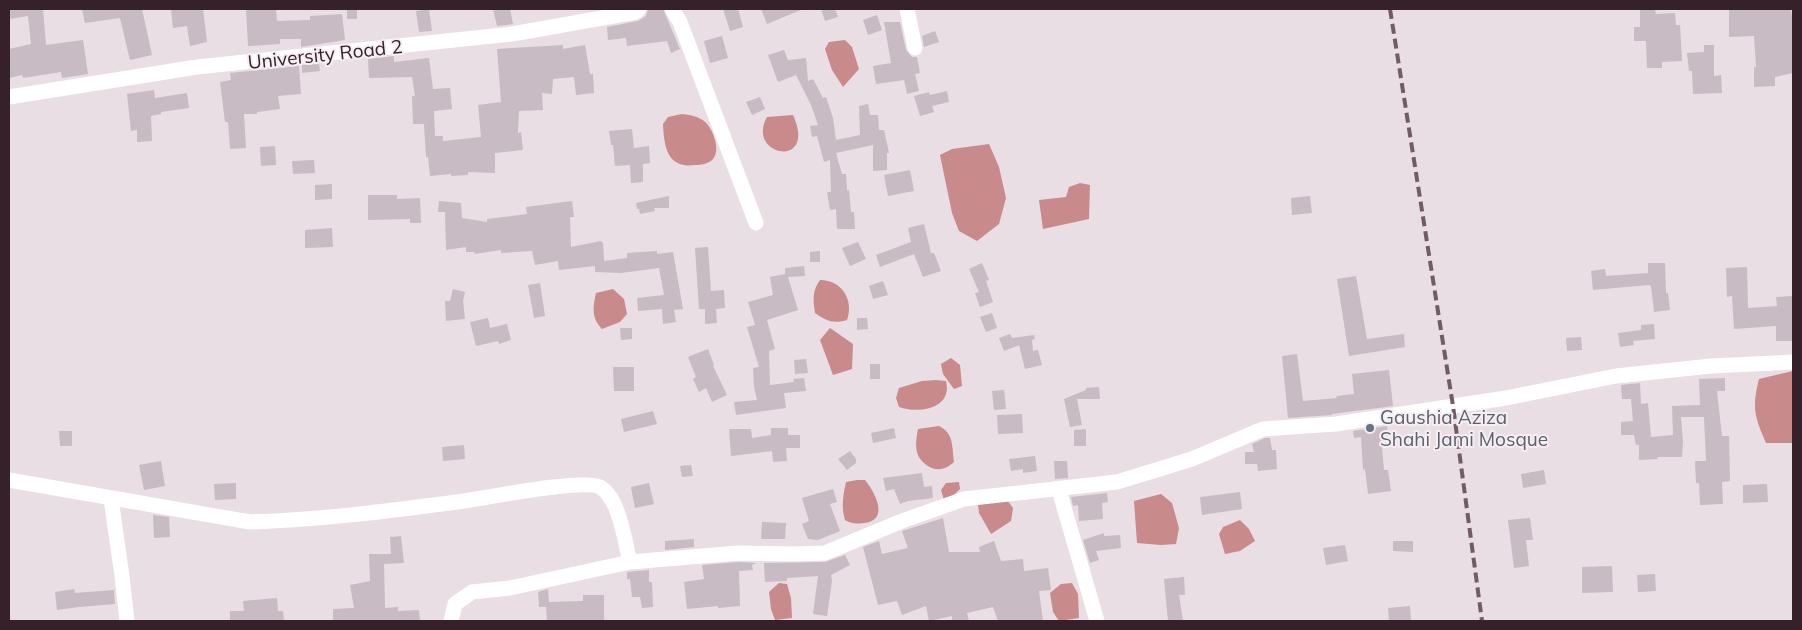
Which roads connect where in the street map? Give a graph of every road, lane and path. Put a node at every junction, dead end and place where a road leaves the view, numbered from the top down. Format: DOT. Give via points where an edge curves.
graph roads {
  1 [pos="639,9"];
  2 [pos="672,9"];
  3 [pos="906,9"];
  4 [pos="915,48"];
  5 [pos="9,97"];
  6 [pos="756,222"];
  7 [pos="1793,362"];
  8 [pos="9,480"];
  9 [pos="1059,490"];
  10 [pos="111,499"];
  11 [pos="630,562"];
  12 [pos="127,621"];
  13 [pos="451,621"];
  14 [pos="1097,621"];
  1 -- 5 [label="street, University Road 2" via="512,34 197,67"];
  2 -- 6 [label="street" via="680,22"];
  3 -- 4 [label="street"];
  7 -- 9 [label="street" via="1616,376 1506,398 1336,424 1262,429 1192,459 1117,482"];
  8 -- 10 [label="street"];
  9 -- 11 [label="street" via="964,499 825,553 738,553"];
  9 -- 14 [label="street"];
  10 -- 11 [label="street" via="250,522 458,502 590,485 600,487 613,498"];
  10 -- 12 [label="street"];
  11 -- 13 [label="street" via="510,588 472,592 455,604"];
}
